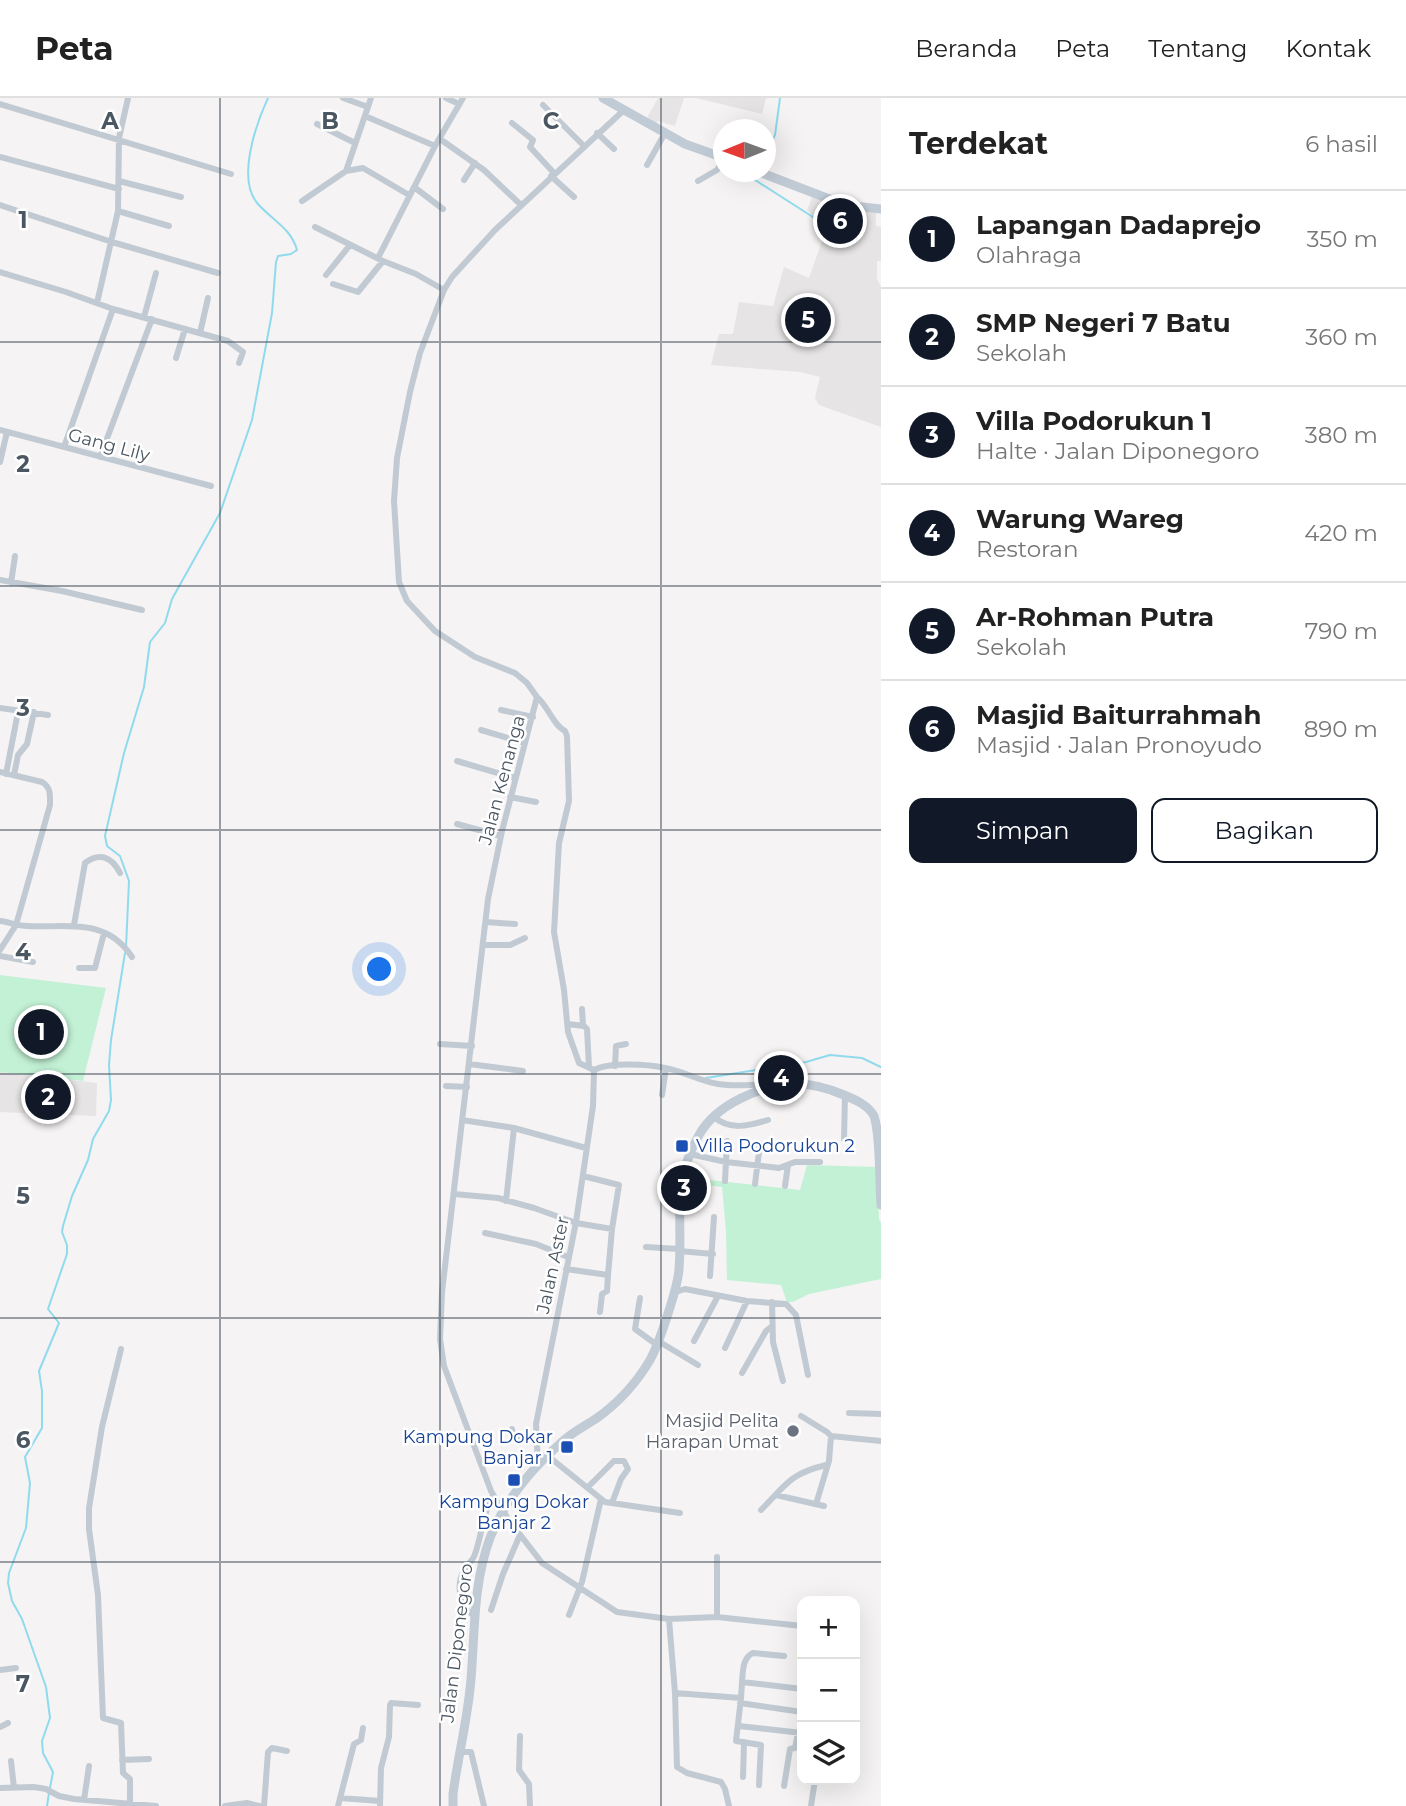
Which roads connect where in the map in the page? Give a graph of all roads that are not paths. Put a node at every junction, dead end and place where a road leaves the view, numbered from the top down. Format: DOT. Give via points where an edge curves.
graph roads {
  1 [pos="128,98"];
  2 [pos="343,98"];
  3 [pos="370,98"];
  4 [pos="446,98"];
  5 [pos="603,98"];
  6 [pos="461,101"];
  7 [pos="0,104"];
  8 [pos="542,105"];
  9 [pos="368,107"];
  10 [pos="624,110"];
  11 [pos="365,116"];
  12 [pos="317,124"];
  13 [pos="512,124"];
  14 [pos="665,133"];
  15 [pos="597,134"];
  16 [pos="119,138"];
  17 [pos="440,139"];
  18 [pos="355,143"];
  19 [pos="435,146"];
  20 [pos="584,146"];
  21 [pos="614,149"];
  22 [pos="713,155"];
  23 [pos="0,157"];
  24 [pos="475,163"];
  25 [pos="647,165"];
  26 [pos="345,171"];
  27 [pos="713,172"];
  28 [pos="231,174"];
  29 [pos="552,175"];
  30 [pos="776,178"];
  31 [pos="464,180"];
  32 [pos="698,181"];
  33 [pos="119,185"];
  34 [pos="414,187"];
  35 [pos="409,195"];
  36 [pos="181,197"];
  37 [pos="574,197"];
  38 [pos="302,201"];
  39 [pos="0,205"];
  40 [pos="521,205"];
  41 [pos="443,209"];
  42 [pos="881,209"];
  43 [pos="118,211"];
  44 [pos="169,226"];
  45 [pos="315,227"];
  46 [pos="112,242"];
  47 [pos="349,245"];
  48 [pos="381,260"];
  49 [pos="0,272"];
  50 [pos="156,273"];
  51 [pos="218,273"];
  52 [pos="326,275"];
  53 [pos="333,284"];
  54 [pos="444,290"];
  55 [pos="208,298"];
  56 [pos="97,303"];
  57 [pos="113,309"];
  58 [pos="144,317"];
  59 [pos="152,319"];
  60 [pos="185,329"];
  61 [pos="200,333"];
  62 [pos="176,358"];
  63 [pos="239,363"];
  64 [pos="3,431"];
  65 [pos="64,447"];
  66 [pos="100,457"];
  67 [pos="0,462"];
  68 [pos="211,486"];
  69 [pos="15,556"];
  70 [pos="0,580"];
  71 [pos="11,583"];
  72 [pos="142,610"];
  73 [pos="537,697"];
  74 [pos="0,708"];
  75 [pos="501,710"];
  76 [pos="18,712"];
  77 [pos="34,712"];
  78 [pos="48,715"];
  79 [pos="533,716"];
  80 [pos="481,730"];
  81 [pos="525,743"];
  82 [pos="457,761"];
  83 [pos="7,774"];
  84 [pos="515,778"];
  85 [pos="510,797"];
  86 [pos="536,802"];
  87 [pos="457,824"];
  88 [pos="501,836"];
  89 [pos="120,873"];
  90 [pos="0,921"];
  91 [pos="486,922"];
  92 [pos="514,924"];
  93 [pos="16,925"];
  94 [pos="74,925"];
  95 [pos="104,933"];
  96 [pos="525,938"];
  97 [pos="483,946"];
  98 [pos="0,950"];
  99 [pos="130,954"];
  100 [pos="0,956"];
  101 [pos="33,962"];
  102 [pos="79,968"];
  103 [pos="582,1009"];
  104 [pos="568,1024"];
  105 [pos="583,1025"];
  106 [pos="440,1044"];
  107 [pos="626,1044"];
  108 [pos="472,1046"];
  109 [pos="469,1064"];
  110 [pos="615,1066"];
  111 [pos="592,1068"];
  112 [pos="666,1068"];
  113 [pos="523,1071"];
  114 [pos="446,1086"];
  115 [pos="467,1087"];
  116 [pos="778,1087"];
  117 [pos="662,1095"];
  118 [pos="845,1096"];
  119 [pos="713,1116"];
  120 [pos="463,1120"];
  121 [pos="768,1120"];
  122 [pos="514,1128"];
  123 [pos="844,1139"];
  124 [pos="727,1140"];
  125 [pos="760,1144"];
  126 [pos="586,1148"];
  127 [pos="690,1154"];
  128 [pos="726,1162"];
  129 [pos="820,1162"];
  130 [pos="757,1165"];
  131 [pos="788,1165"];
  132 [pos="583,1175"];
  133 [pos="725,1181"];
  134 [pos="755,1184"];
  135 [pos="785,1186"];
  136 [pos="454,1194"];
  137 [pos="506,1200"];
  138 [pos="881,1205"];
  139 [pos="714,1217"];
  140 [pos="576,1223"];
  141 [pos="612,1229"];
  142 [pos="485,1233"];
  143 [pos="646,1247"];
  144 [pos="679,1250"];
  145 [pos="713,1254"];
  146 [pos="568,1257"];
  147 [pos="566,1269"];
  148 [pos="608,1275"];
  149 [pos="710,1276"];
  150 [pos="678,1278"];
  151 [pos="685,1289"];
  152 [pos="673,1293"];
  153 [pos="718,1296"];
  154 [pos="640,1298"];
  155 [pos="747,1301"];
  156 [pos="772,1302"];
  157 [pos="600,1312"];
  158 [pos="772,1326"];
  159 [pos="694,1341"];
  160 [pos="658,1343"];
  161 [pos="725,1348"];
  162 [pos="121,1349"];
  163 [pos="698,1365"];
  164 [pos="742,1373"];
  165 [pos="808,1375"];
  166 [pos="783,1381"];
  167 [pos="849,1413"];
  168 [pos="881,1414"];
  169 [pos="802,1416"];
  170 [pos="512,1429"];
  171 [pos="535,1436"];
  172 [pos="831,1436"];
  173 [pos="881,1441"];
  174 [pos="548,1456"];
  175 [pos="538,1465"];
  176 [pos="826,1465"];
  177 [pos="588,1487"];
  178 [pos="492,1493"];
  179 [pos="776,1495"];
  180 [pos="601,1499"];
  181 [pos="612,1503"];
  182 [pos="816,1504"];
  183 [pos="824,1506"];
  184 [pos="503,1510"];
  185 [pos="761,1510"];
  186 [pos="680,1513"];
  187 [pos="520,1535"];
  188 [pos="717,1557"];
  189 [pos="579,1588"];
  190 [pos="475,1610"];
  191 [pos="491,1610"];
  192 [pos="569,1615"];
  193 [pos="717,1617"];
  194 [pos="669,1619"];
  195 [pos="797,1625"];
  196 [pos="784,1656"];
  197 [pos="16,1668"];
  198 [pos="0,1670"];
  199 [pos="742,1682"];
  200 [pos="797,1688"];
  201 [pos="676,1693"];
  202 [pos="740,1701"];
  203 [pos="418,1705"];
  204 [pos="797,1711"];
  205 [pos="8,1723"];
  206 [pos="739,1726"];
  207 [pos="0,1727"];
  208 [pos="363,1728"];
  209 [pos="797,1733"];
  210 [pos="520,1736"];
  211 [pos="744,1742"];
  212 [pos="797,1749"];
  213 [pos="287,1751"];
  214 [pos="465,1752"];
  215 [pos="149,1759"];
  216 [pos="122,1760"];
  217 [pos="11,1761"];
  218 [pos="89,1766"];
  219 [pos="744,1777"];
  220 [pos="759,1785"];
  221 [pos="814,1785"];
  222 [pos="784,1786"];
  223 [pos="14,1787"];
  224 [pos="0,1788"];
  225 [pos="340,1798"];
  226 [pos="84,1800"];
  227 [pos="380,1803"];
  228 [pos="130,1804"];
  229 [pos="141,1805"];
  230 [pos="156,1806"];
  231 [pos="225,1806"];
  232 [pos="261,1806"];
  233 [pos="338,1806"];
  234 [pos="453,1806"];
  235 [pos="484,1806"];
  236 [pos="530,1806"];
  237 [pos="729,1806"];
  238 [pos="811,1806"];
  1 -- 16 [label="street"];
  2 -- 9 [label="street"];
  3 -- 9 [label="street"];
  4 -- 6 [label="street"];
  5 -- 10 [label="main road"];
  6 -- 17 [label="street"];
  7 -- 16 [label="street"];
  8 -- 20 [label="street"];
  9 -- 11 [label="street"];
  10 -- 14 [label="main road"];
  10 -- 15 [label="street, Jalan Kenanga"];
  11 -- 18 [label="street"];
  11 -- 19 [label="street"];
  12 -- 18 [label="street"];
  13 -- 29 [label="street" via="533,140 530,147"];
  14 -- 22 [label="main road"];
  14 -- 25 [label="street"];
  15 -- 20 [label="street, Jalan Kenanga"];
  15 -- 21 [label="street"];
  16 -- 28 [label="street"];
  16 -- 33 [label="street"];
  17 -- 19 [label="street"];
  17 -- 24 [label="street"];
  18 -- 26 [label="street"];
  19 -- 34 [label="street"];
  20 -- 29 [label="street, Jalan Kenanga"];
  23 -- 33 [label="street"];
  24 -- 31 [label="street"];
  24 -- 40 [label="street"];
  26 -- 35 [label="street" via="363,168"];
  26 -- 38 [label="street"];
  27 -- 32 [label="street"];
  29 -- 37 [label="street"];
  29 -- 40 [label="street, Jalan Kenanga"];
  30 -- 42 [label="main road" via="845,205"];
  33 -- 36 [label="street"];
  33 -- 43 [label="street"];
  34 -- 35 [label="street"];
  34 -- 41 [label="street"];
  35 -- 48 [label="street"];
  39 -- 46 [label="street"];
  40 -- 54 [label="street, Jalan Kenanga"];
  43 -- 44 [label="street"];
  43 -- 46 [label="street"];
  45 -- 47 [label="street"];
  46 -- 51 [label="street"];
  46 -- 56 [label="street"];
  47 -- 48 [label="street"];
  47 -- 52 [label="street"];
  48 -- 53 [label="street" via="358,292"];
  48 -- 54 [label="street"];
  49 -- 56 [label="street"];
  50 -- 58 [label="street"];
  54 -- 73 [label="street, Jalan Kenanga" via="420,353 397,458 394,501 399,582 407,601 435,631 475,657 515,673"];
  55 -- 61 [label="street"];
  56 -- 57 [label="street"];
  57 -- 58 [label="street"];
  57 -- 65 [label="street"];
  58 -- 59 [label="street"];
  59 -- 60 [label="street"];
  59 -- 66 [label="street"];
  60 -- 61 [label="street"];
  60 -- 62 [label="street"];
  61 -- 63 [label="street" via="242,349"];
  64 -- 65 [label="street, Gang Lily"];
  64 -- 67 [label="street"];
  65 -- 66 [label="street, Gang Lily"];
  66 -- 68 [label="street, Gang Lily"];
  69 -- 71 [label="street"];
  70 -- 71 [label="street"];
  71 -- 72 [label="street"];
  73 -- 79 [label="street, Jalan Kenanga"];
  73 -- 104 [label="street" via="567,736 569,801 559,843 554,932"];
  74 -- 76 [label="street"];
  75 -- 79 [label="street"];
  76 -- 77 [label="street"];
  76 -- 83 [label="street"];
  77 -- 78 [label="street"];
  77 -- 83 [label="street" via="27,744"];
  79 -- 81 [label="street, Jalan Kenanga"];
  80 -- 81 [label="street"];
  81 -- 84 [label="street, Jalan Kenanga"];
  82 -- 84 [label="street"];
  83 -- 93 [label="street" via="48,786 50,804"];
  84 -- 85 [label="street, Jalan Kenanga"];
  85 -- 86 [label="street"];
  85 -- 88 [label="street, Jalan Kenanga"];
  87 -- 88 [label="street"];
  88 -- 91 [label="street, Jalan Kenanga"];
  89 -- 94 [label="street" via="108,858 85,863"];
  90 -- 93 [label="street"];
  91 -- 92 [label="street"];
  91 -- 97 [label="street, Jalan Kenanga"];
  93 -- 94 [label="street"];
  93 -- 98 [label="street"];
  94 -- 95 [label="street"];
  95 -- 99 [label="street"];
  95 -- 102 [label="street" via="95,968"];
  96 -- 97 [label="street" via="510,945"];
  97 -- 108 [label="street, Jalan Kenanga"];
  100 -- 101 [label="street"];
  103 -- 105 [label="street, Jalan Aster"];
  104 -- 105 [label="street"];
  104 -- 111 [label="street" via="578,1060"];
  105 -- 111 [label="street, Jalan Aster"];
  106 -- 108 [label="street"];
  107 -- 110 [label="street" via="616,1046"];
  108 -- 109 [label="street, Jalan Kenanga"];
  109 -- 113 [label="street"];
  109 -- 115 [label="street, Jalan Kenanga"];
  110 -- 111 [label="street"];
  110 -- 112 [label="street"];
  111 -- 126 [label="street, Jalan Aster" via="593,1105"];
  112 -- 116 [label="street" via="713,1083"];
  112 -- 117 [label="street"];
  114 -- 115 [label="street"];
  115 -- 120 [label="street, Jalan Kenanga"];
  116 -- 118 [label="main road, Jalan Diponegoro" via="808,1085"];
  116 -- 119 [label="main road, Jalan Diponegoro" via="742,1098"];
  118 -- 123 [label="street"];
  118 -- 138 [label="main road, Jalan Diponegoro" via="864,1104 877,1124"];
  119 -- 121 [label="street" via="738,1126"];
  119 -- 127 [label="main road, Jalan Diponegoro"];
  120 -- 122 [label="street"];
  120 -- 136 [label="street, Jalan Kenanga"];
  122 -- 126 [label="street"];
  122 -- 137 [label="street"];
  124 -- 128 [label="street"];
  125 -- 130 [label="street"];
  126 -- 132 [label="street, Jalan Aster"];
  127 -- 128 [label="street"];
  127 -- 144 [label="main road, Jalan Diponegoro" via="680,1190"];
  128 -- 130 [label="street"];
  128 -- 133 [label="street"];
  129 -- 131 [label="street"];
  130 -- 131 [label="street"];
  130 -- 134 [label="street"];
  131 -- 135 [label="street"];
  132 -- 140 [label="street, Jalan Aster"];
  132 -- 141 [label="street" via="619,1185"];
  136 -- 137 [label="street"];
  136 -- 178 [label="street, Jalan Kenanga" via="442,1292 441,1353"];
  137 -- 140 [label="street"];
  139 -- 145 [label="street"];
  140 -- 141 [label="street"];
  140 -- 146 [label="street, Jalan Aster"];
  141 -- 148 [label="street"];
  142 -- 146 [label="street" via="536,1244"];
  143 -- 144 [label="street"];
  144 -- 145 [label="street"];
  144 -- 150 [label="main road, Jalan Diponegoro"];
  145 -- 149 [label="street"];
  146 -- 147 [label="street, Jalan Aster"];
  147 -- 148 [label="street"];
  147 -- 171 [label="street, Jalan Aster"];
  148 -- 157 [label="street"];
  150 -- 151 [label="street"];
  150 -- 152 [label="main road, Jalan Diponegoro"];
  151 -- 152 [label="street"];
  151 -- 153 [label="street"];
  152 -- 160 [label="main road, Jalan Diponegoro"];
  153 -- 155 [label="street"];
  153 -- 159 [label="street"];
  154 -- 160 [label="street" via="635,1329"];
  155 -- 156 [label="street"];
  155 -- 161 [label="street"];
  156 -- 158 [label="street"];
  156 -- 165 [label="street" via="786,1304 796,1315"];
  158 -- 164 [label="street"];
  158 -- 166 [label="street"];
  160 -- 163 [label="street"];
  160 -- 174 [label="main road, Jalan Diponegoro" via="636,1381"];
  162 -- 216 [label="street" via="97,1452 89,1520 98,1595 103,1718 121,1723"];
  167 -- 168 [label="street"];
  169 -- 172 [label="street"];
  170 -- 171 [label="street" via="517,1440"];
  171 -- 175 [label="street, Jalan Aster"];
  172 -- 173 [label="street"];
  172 -- 176 [label="street"];
  174 -- 175 [label="main road, Jalan Diponegoro"];
  174 -- 177 [label="street"];
  175 -- 184 [label="main road, Jalan Diponegoro"];
  176 -- 179 [label="street" via="797,1474"];
  176 -- 182 [label="street"];
  177 -- 180 [label="street"];
  177 -- 181 [label="street" via="614,1461 624,1461 628,1469"];
  178 -- 184 [label="street, Jalan Kenanga"];
  178 -- 190 [label="street" via="475,1554 461,1576 463,1605 466,1611"];
  179 -- 182 [label="street"];
  179 -- 185 [label="street"];
  180 -- 181 [label="street"];
  180 -- 189 [label="street"];
  181 -- 186 [label="street"];
  182 -- 183 [label="street"];
  184 -- 187 [label="street, Jalan Kenanga"];
  184 -- 190 [label="main road, Jalan Diponegoro" via="484,1556"];
  187 -- 189 [label="street, Jalan Kenanga" via="547,1567"];
  187 -- 191 [label="street"];
  188 -- 193 [label="street"];
  189 -- 192 [label="street"];
  189 -- 194 [label="street, Jalan Kenanga" via="617,1612"];
  190 -- 214 [label="main road, Jalan Diponegoro"];
  193 -- 194 [label="street, Jalan Kenanga"];
  193 -- 195 [label="street, Jalan Kenanga"];
  194 -- 201 [label="street"];
  196 -- 199 [label="street" via="748,1655"];
  197 -- 198 [label="street"];
  199 -- 200 [label="street"];
  199 -- 202 [label="street"];
  201 -- 202 [label="street"];
  201 -- 237 [label="street" via="677,1767 721,1782"];
  202 -- 204 [label="street"];
  202 -- 206 [label="street"];
  203 -- 227 [label="street" via="390,1703"];
  205 -- 207 [label="street"];
  206 -- 209 [label="street"];
  206 -- 211 [label="street" via="737,1741"];
  208 -- 225 [label="street" via="361,1740 354,1744"];
  210 -- 236 [label="street" via="519,1770 529,1784"];
  211 -- 219 [label="street"];
  211 -- 220 [label="street" via="761,1745"];
  212 -- 222 [label="street" via="790,1749"];
  213 -- 232 [label="street" via="272,1748 268,1752"];
  214 -- 234 [label="main road, Jalan Diponegoro"];
  214 -- 235 [label="street"];
  215 -- 216 [label="street"];
  216 -- 228 [label="street" via="123,1773 130,1779"];
  217 -- 223 [label="street"];
  218 -- 226 [label="street"];
  221 -- 238 [label="street"];
  223 -- 224 [label="street"];
  223 -- 226 [label="street"];
  225 -- 227 [label="street"];
  225 -- 233 [label="street"];
  226 -- 228 [label="street"];
  228 -- 229 [label="street"];
  229 -- 230 [label="street"];
  231 -- 232 [label="street" via="247,1802"];
}
